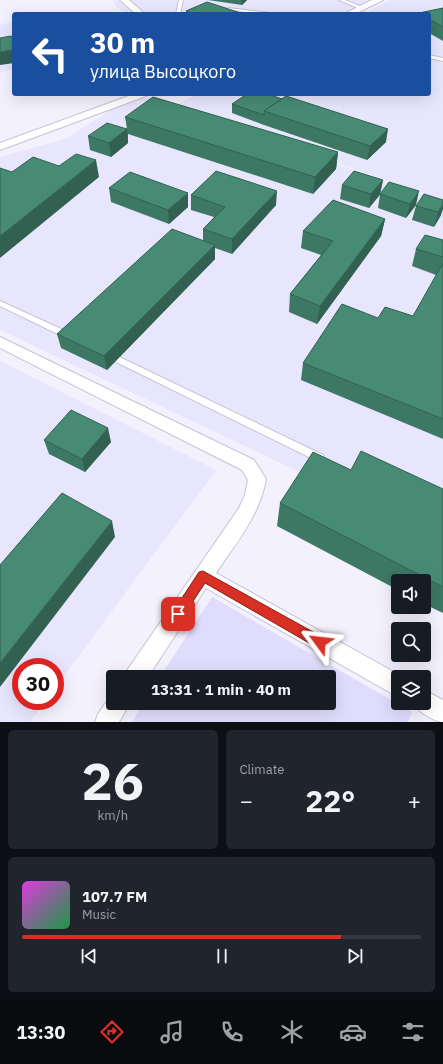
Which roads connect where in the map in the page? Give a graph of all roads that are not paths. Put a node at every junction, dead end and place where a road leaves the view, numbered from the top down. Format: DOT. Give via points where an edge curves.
graph roads {
  1 [pos="124,0"];
  2 [pos="181,0"];
  3 [pos="341,0"];
  4 [pos="379,0"];
  5 [pos="362,8"];
  6 [pos="230,9"];
  7 [pos="139,12"];
  8 [pos="178,12"];
  9 [pos="255,12"];
  10 [pos="353,12"];
  11 [pos="431,57"];
  12 [pos="443,60"];
  13 [pos="138,96"];
  14 [pos="0,147"];
  15 [pos="0,303"];
  16 [pos="79,341"];
  17 [pos="0,342"];
  18 [pos="100,351"];
  19 [pos="329,462"];
  20 [pos="203,576"];
  21 [pos="141,670"];
  22 [pos="391,682"];
  23 [pos="431,705"];
  24 [pos="114,710"];
  25 [pos="443,712"];
  26 [pos="106,722"];
  1 -- 7 [label="street"];
  2 -- 8 [label="lane"];
  3 -- 5 [label="lane"];
  4 -- 5 [label="street"];
  5 -- 10 [label="street"];
  6 -- 9 [label="lane"];
  11 -- 12 [label="lane"];
  13 -- 14 [label="street"];
  15 -- 16 [label="lane"];
  17 -- 20 [label="street" via="248,465 257,479 254,496 245,514"];
  18 -- 19 [label="lane"];
  20 -- 21 [label="street"];
  20 -- 22 [label="street"];
  23 -- 25 [label="street"];
  24 -- 26 [label="street"];
}
